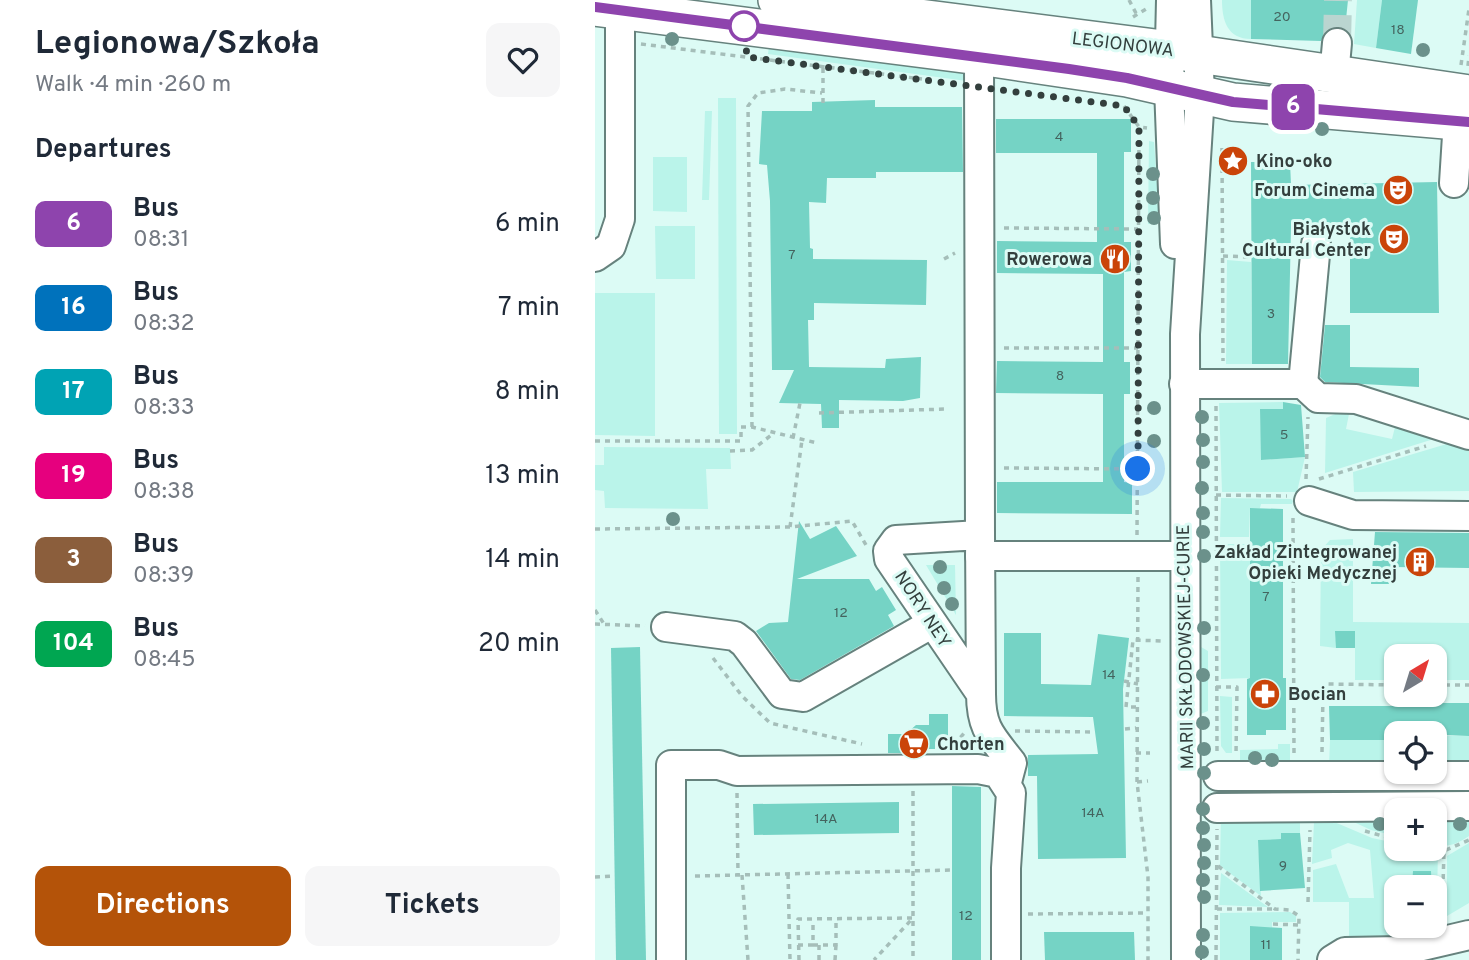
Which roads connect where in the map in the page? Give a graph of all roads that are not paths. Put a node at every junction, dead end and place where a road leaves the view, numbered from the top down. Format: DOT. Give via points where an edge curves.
graph roads {
  1 [pos="777,0"];
  2 [pos="1171,0"];
  3 [pos="1196,0"];
  4 [pos="611,20"];
  5 [pos="1185,52"];
  6 [pos="979,56"];
  7 [pos="1184,91"];
  8 [pos="1465,95"];
  9 [pos="607,125"];
  10 [pos="1454,183"];
  11 [pos="1316,244"];
  12 [pos="595,257"];
  13 [pos="1185,334"];
  14 [pos="1184,384"];
  15 [pos="1303,384"];
  16 [pos="1466,435"];
  17 [pos="1304,494"];
  18 [pos="1469,516"];
  19 [pos="980,546"];
  20 [pos="1184,556"];
  21 [pos="930,624"];
  22 [pos="666,627"];
  23 [pos="981,694"];
  24 [pos="1227,776"];
  25 [pos="1469,776"];
  26 [pos="1008,779"];
  27 [pos="1469,806"];
  28 [pos="1217,808"];
  29 [pos="1456,939"];
  30 [pos="671,960"];
  31 [pos="1006,960"];
  32 [pos="1187,960"];
  33 [pos="1332,960"];
  1 -- 5 [label="main road, LEGIONOWA"];
  2 -- 5 [label="street, MARII SKŁODOWSKIEJ-CURIE"];
  3 -- 5 [label="street, MARII SKŁODOWSKIEJ-CURIE"];
  4 -- 6 [label="main road, LEGIONOWA"];
  4 -- 9 [label="street"];
  5 -- 7 [label="street, MARII SKŁODOWSKIEJ-CURIE"];
  5 -- 8 [label="main road, LEGIONOWA" via="1336,60"];
  6 -- 7 [label="main road, LEGIONOWA"];
  6 -- 19 [label="street"];
  7 -- 8 [label="main road, LEGIONOWA" via="1233,102"];
  7 -- 13 [label="street, MARII SKŁODOWSKIEJ-CURIE" via="1198,131"];
  7 -- 13 [label="street, MARII SKŁODOWSKIEJ-CURIE" via="1170,129"];
  8 -- 10 [label="street"];
  9 -- 12 [label="street" via="620,219 611,246"];
  11 -- 15 [label="street"];
  13 -- 14 [label="street, MARII SKŁODOWSKIEJ-CURIE"];
  14 -- 15 [label="street"];
  14 -- 20 [label="street, MARII SKŁODOWSKIEJ-CURIE"];
  15 -- 16 [label="street" via="1318,398 1356,398"];
  17 -- 18 [label="street" via="1353,515"];
  19 -- 20 [label="street, NORY NEY"];
  19 -- 21 [label="street, NORY NEY" via="904,538 888,551"];
  19 -- 23 [label="street, NORY NEY"];
  20 -- 32 [label="street, MARII SKŁODOWSKIEJ-CURIE"];
  21 -- 22 [label="street" via="803,697 782,694 735,636"];
  21 -- 23 [label="street, NORY NEY"];
  23 -- 26 [label="street, NORY NEY" via="981,718 1012,763"];
  24 -- 25 [label="street"];
  26 -- 30 [label="street" via="991,770 737,771 719,765 671,765"];
  26 -- 31 [label="street"];
  27 -- 28 [label="street"];
  29 -- 33 [label="street" via="1401,951 1345,952"];
}
